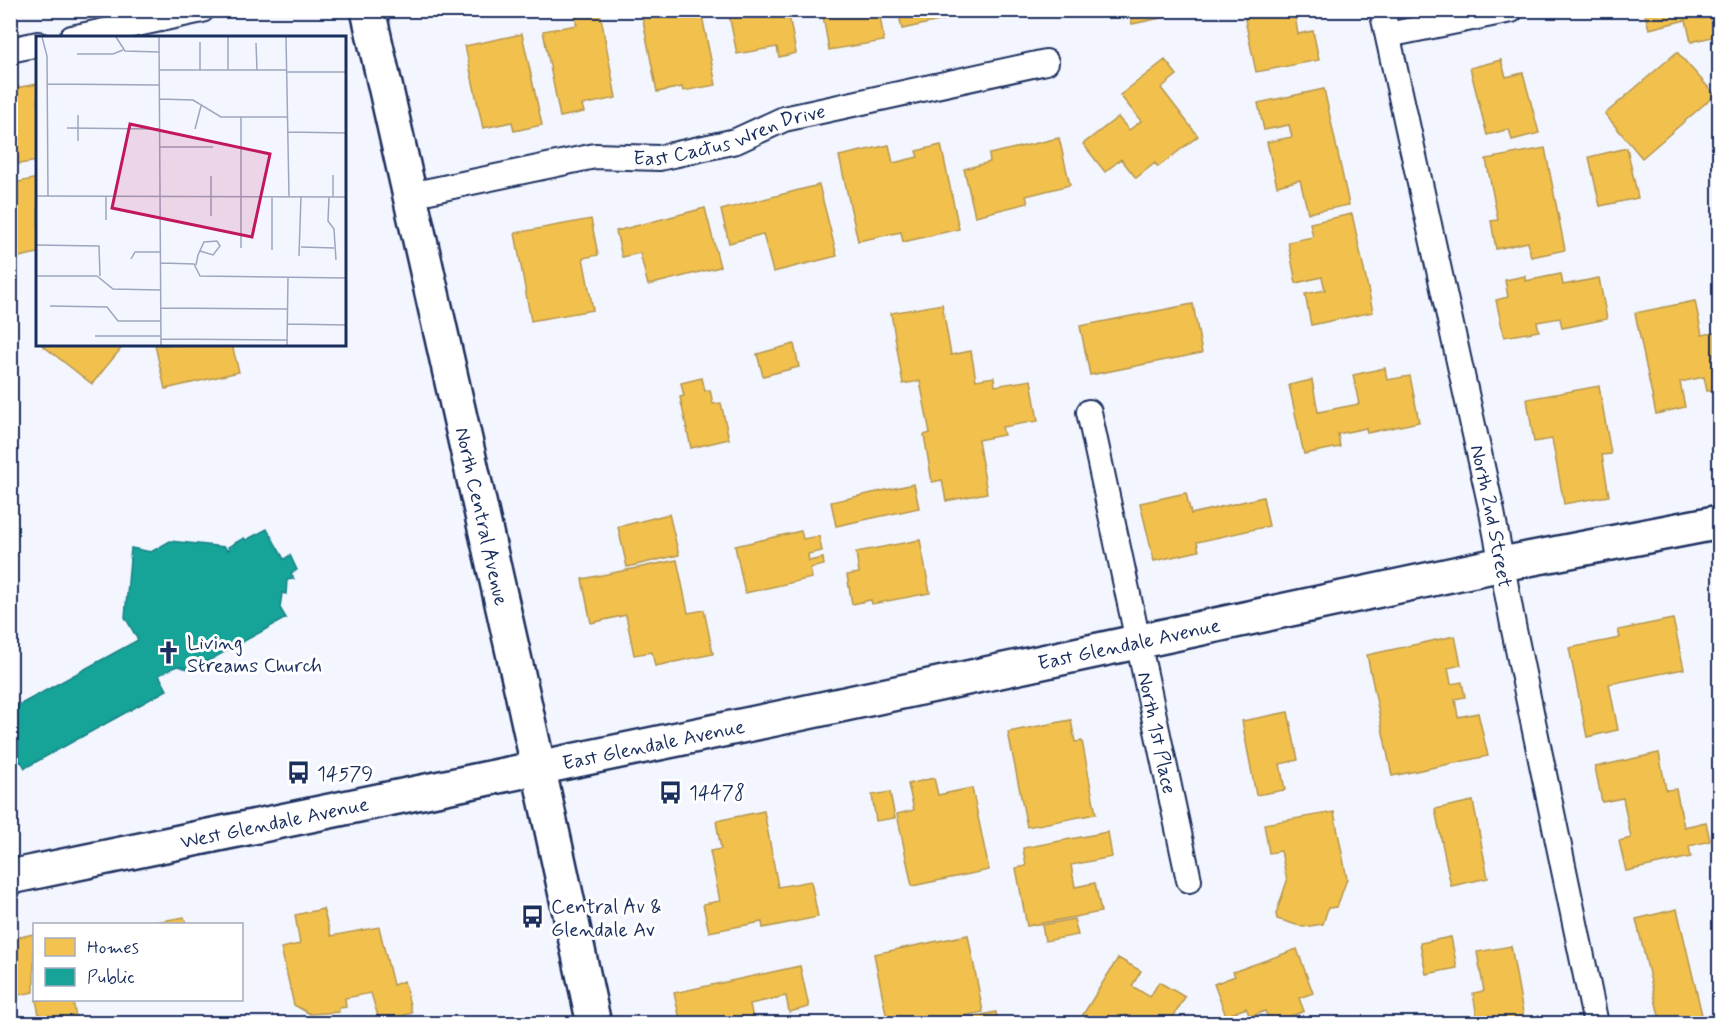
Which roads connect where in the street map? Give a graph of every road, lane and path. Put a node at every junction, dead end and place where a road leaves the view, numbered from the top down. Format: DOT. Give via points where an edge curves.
graph roads {
  1 [pos="202,10"];
  2 [pos="368,10"];
  3 [pos="1383,10"];
  4 [pos="1511,10"];
  5 [pos="129,32"];
  6 [pos="91,36"];
  7 [pos="1388,36"];
  8 [pos="36,44"];
  9 [pos="10,50"];
  10 [pos="1046,62"];
  11 [pos="410,195"];
  12 [pos="1089,411"];
  13 [pos="1719,522"];
  14 [pos="1502,564"];
  15 [pos="1140,641"];
  16 [pos="539,768"];
  17 [pos="10,877"];
  18 [pos="1189,880"];
  19 [pos="594,1023"];
  20 [pos="1596,1023"];
  1 -- 5 [label="street"];
  2 -- 11 [label="main road, North Central Avenue"];
  3 -- 7 [label="street, North 2nd Street"];
  4 -- 7 [label="street"];
  5 -- 6 [label="street"];
  7 -- 14 [label="street, North 2nd Street"];
  8 -- 9 [label="street"];
  10 -- 11 [label="street, East Cactus Wren Drive" via="784,119 736,141 659,158 595,156"];
  11 -- 16 [label="main road, North Central Avenue"];
  12 -- 15 [label="street, North 1st Place"];
  13 -- 14 [label="main road, East Glendale Avenue"];
  14 -- 15 [label="main road, East Glendale Avenue"];
  14 -- 20 [label="street, North 2nd Street"];
  15 -- 16 [label="main road, East Glendale Avenue"];
  15 -- 18 [label="street, North 1st Place"];
  16 -- 17 [label="main road, West Glendale Avenue"];
  16 -- 19 [label="main road, North Central Avenue"];
}
